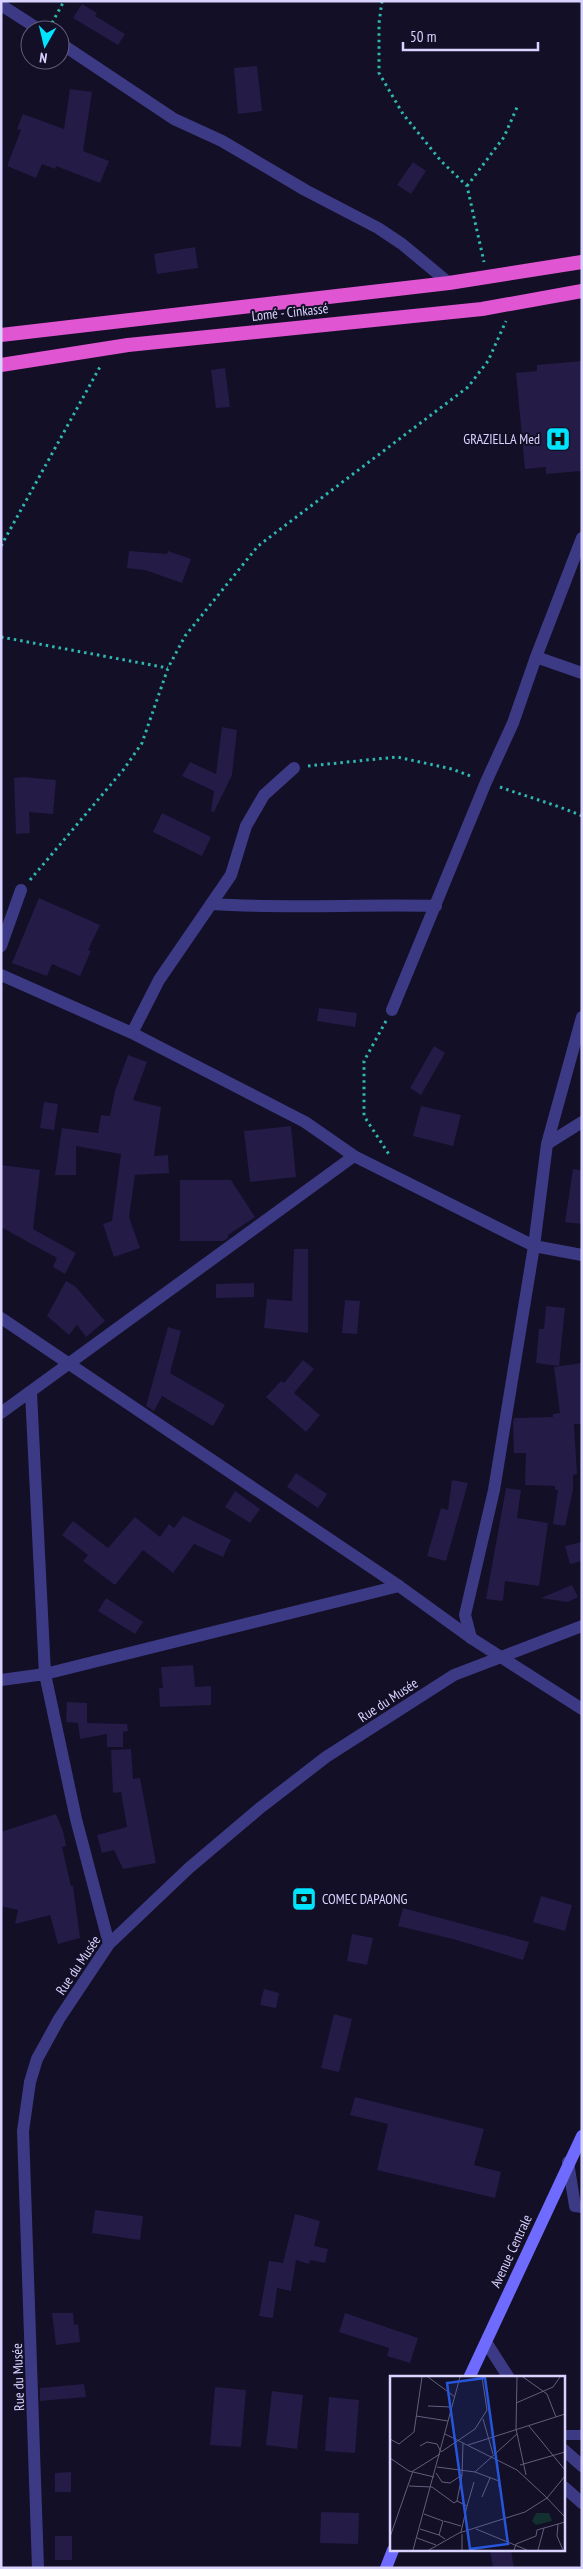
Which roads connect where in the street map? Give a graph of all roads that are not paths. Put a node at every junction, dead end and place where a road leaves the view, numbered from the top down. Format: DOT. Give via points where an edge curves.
graph roads {
  1 [pos="1,5"];
  2 [pos="24,20"];
  3 [pos="70,50"];
  4 [pos="582,262"];
  5 [pos="449,283"];
  6 [pos="582,291"];
  7 [pos="1,335"];
  8 [pos="1,365"];
  9 [pos="582,538"];
  10 [pos="536,658"];
  11 [pos="582,673"];
  12 [pos="294,768"];
  13 [pos="21,890"];
  14 [pos="210,904"];
  15 [pos="436,906"];
  16 [pos="1,946"];
  17 [pos="1,975"];
  18 [pos="392,1010"];
  19 [pos="582,1017"];
  20 [pos="132,1032"];
  21 [pos="582,1122"];
  22 [pos="547,1144"];
  23 [pos="354,1156"];
  24 [pos="534,1246"];
  25 [pos="582,1255"];
  26 [pos="1,1318"];
  27 [pos="70,1364"];
  28 [pos="31,1393"];
  29 [pos="1,1413"];
  30 [pos="399,1586"];
  31 [pos="582,1626"];
  32 [pos="471,1638"];
  33 [pos="499,1656"];
  34 [pos="45,1674"];
  35 [pos="1,1680"];
  36 [pos="582,1709"];
  37 [pos="108,1944"];
  38 [pos="582,2136"];
  39 [pos="568,2162"];
  40 [pos="582,2207"];
  41 [pos="486,2342"];
  42 [pos="470,2376"];
  43 [pos="508,2376"];
  44 [pos="566,2435"];
  45 [pos="582,2436"];
  46 [pos="566,2452"];
  47 [pos="582,2466"];
  48 [pos="566,2489"];
  49 [pos="582,2503"];
  50 [pos="393,2552"];
  51 [pos="38,2568"];
  52 [pos="386,2568"];
  1 -- 2 [label="street"];
  3 -- 5 [label="street" via="174,119 222,141 378,228"];
  4 -- 5 [label="highway, Lomé - Cinkassé"];
  5 -- 7 [label="highway, Lomé - Cinkassé"];
  6 -- 8 [label="highway, Lomé - Cinkassé" via="482,309 111,348"];
  9 -- 10 [label="street"];
  10 -- 11 [label="street"];
  10 -- 15 [label="street" via="513,723"];
  12 -- 14 [label="street" via="264,795 246,826 231,875"];
  13 -- 16 [label="street"];
  14 -- 15 [label="street" via="264,907"];
  14 -- 20 [label="street" via="159,980"];
  15 -- 18 [label="street"];
  17 -- 20 [label="street"];
  19 -- 22 [label="street"];
  20 -- 23 [label="street" via="305,1122"];
  21 -- 22 [label="street"];
  22 -- 24 [label="street"];
  23 -- 24 [label="street"];
  23 -- 27 [label="street"];
  24 -- 25 [label="street"];
  24 -- 32 [label="street" via="494,1490 465,1615"];
  26 -- 27 [label="street"];
  27 -- 28 [label="street"];
  27 -- 30 [label="street"];
  28 -- 29 [label="street"];
  28 -- 34 [label="street"];
  30 -- 32 [label="street"];
  30 -- 34 [label="street"];
  31 -- 33 [label="street, Rue du Musée"];
  32 -- 33 [label="street"];
  33 -- 36 [label="street"];
  33 -- 37 [label="street, Rue du Musée" via="454,1675 326,1757 189,1868"];
  34 -- 35 [label="street"];
  34 -- 37 [label="street" via="76,1820"];
  37 -- 51 [label="street, Rue du Musée" via="37,2059 23,2131"];
  38 -- 39 [label="main road, Avenue Centrale"];
  39 -- 40 [label="street" via="574,2206"];
  39 -- 41 [label="main road, Avenue Centrale"];
  41 -- 42 [label="main road, Avenue Centrale"];
  41 -- 43 [label="street"];
  44 -- 45 [label="lane"];
  46 -- 47 [label="street"];
  48 -- 49 [label="street"];
  50 -- 52 [label="main road"];
}
